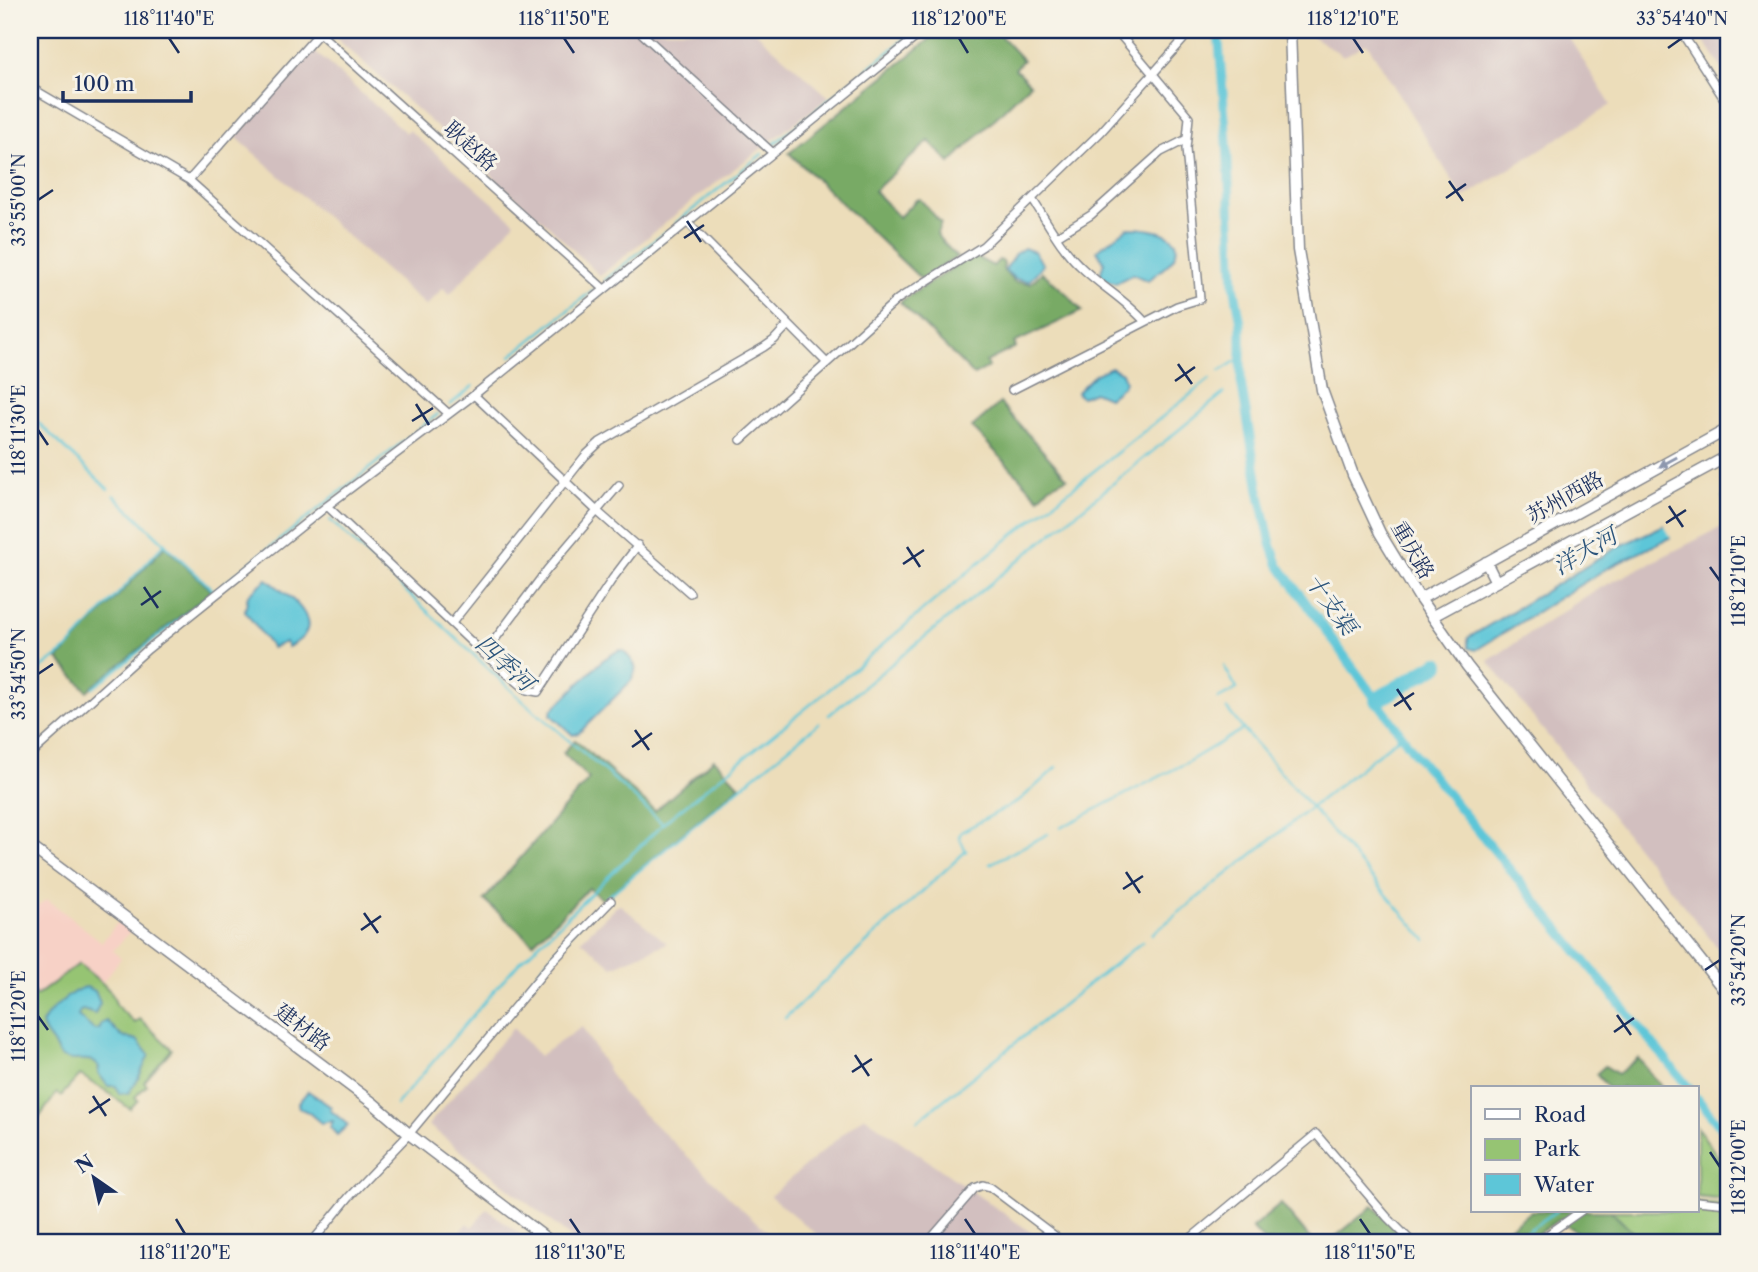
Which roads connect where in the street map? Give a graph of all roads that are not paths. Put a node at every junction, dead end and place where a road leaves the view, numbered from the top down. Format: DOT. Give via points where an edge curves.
graph roads {
  1 [pos="638,30"];
  2 [pos="925,30"];
  3 [pos="1116,30"];
  4 [pos="1290,30"];
  5 [pos="1680,30"];
  6 [pos="319,31"];
  7 [pos="1183,40"];
  8 [pos="1153,74"];
  9 [pos="30,87"];
  10 [pos="1728,105"];
  11 [pos="1187,139"];
  12 [pos="773,153"];
  13 [pos="189,180"];
  14 [pos="1032,199"];
  15 [pos="688,223"];
  16 [pos="1057,236"];
  17 [pos="603,288"];
  18 [pos="1145,322"];
  19 [pos="788,325"];
  20 [pos="827,363"];
  21 [pos="1012,390"];
  22 [pos="474,395"];
  23 [pos="449,414"];
  24 [pos="1728,429"];
  25 [pos="741,440"];
  26 [pos="1728,456"];
  27 [pos="566,482"];
  28 [pos="619,485"];
  29 [pos="327,506"];
  30 [pos="598,512"];
  31 [pos="638,545"];
  32 [pos="1486,562"];
  33 [pos="1496,582"];
  34 [pos="690,593"];
  35 [pos="1420,599"];
  36 [pos="1433,616"];
  37 [pos="452,623"];
  38 [pos="485,654"];
  39 [pos="30,755"];
  40 [pos="30,846"];
  41 [pos="611,901"];
  42 [pos="1728,995"];
  43 [pos="409,1135"];
  44 [pos="1698,1201"];
  45 [pos="1728,1204"];
  46 [pos="1580,1212"];
  47 [pos="312,1242"];
  48 [pos="551,1242"];
  49 [pos="928,1242"];
  50 [pos="1063,1242"];
  51 [pos="1186,1242"];
  52 [pos="1412,1242"];
  53 [pos="1537,1242"];
  1 -- 12 [label="street"];
  2 -- 12 [label="street"];
  3 -- 8 [label="street"];
  4 -- 35 [label="street, 重庆路" via="1298,250 1322,390 1380,533"];
  5 -- 10 [label="street"];
  6 -- 13 [label="street"];
  6 -- 17 [label="street, 耿赵路"];
  7 -- 8 [label="street"];
  8 -- 11 [label="street" via="1189,117"];
  8 -- 14 [label="street"];
  9 -- 13 [label="street"];
  11 -- 16 [label="street" via="1161,152 1091,215"];
  11 -- 18 [label="street" via="1200,299"];
  12 -- 15 [label="street"];
  13 -- 23 [label="street"];
  14 -- 16 [label="street"];
  14 -- 20 [label="street" via="983,246 898,299"];
  15 -- 17 [label="street"];
  15 -- 19 [label="street"];
  16 -- 18 [label="street" via="1079,265"];
  17 -- 22 [label="street"];
  18 -- 21 [label="street"];
  19 -- 20 [label="street"];
  19 -- 27 [label="street" via="764,347 613,433 585,456"];
  20 -- 25 [label="street"];
  22 -- 23 [label="street"];
  22 -- 27 [label="street"];
  23 -- 29 [label="street"];
  24 -- 32 [label="street, 苏州西路, one-way"];
  26 -- 33 [label="street, 苏州西路"];
  27 -- 30 [label="street"];
  27 -- 37 [label="street"];
  28 -- 30 [label="street"];
  29 -- 37 [label="street"];
  29 -- 39 [label="street" via="148,649"];
  30 -- 31 [label="street"];
  30 -- 38 [label="street" via="547,570"];
  31 -- 34 [label="street"];
  31 -- 38 [label="street" via="538,692 527,690"];
  32 -- 33 [label="street"];
  32 -- 35 [label="street, 苏州西路"];
  33 -- 36 [label="street, 苏州西路"];
  35 -- 36 [label="street, 重庆路"];
  36 -- 42 [label="street, 重庆路" via="1467,666"];
  37 -- 38 [label="street"];
  40 -- 43 [label="street, 建材路" via="373,1103"];
  41 -- 43 [label="street" via="552,962"];
  43 -- 47 [label="street"];
  43 -- 48 [label="street, 建材路"];
  44 -- 45 [label="street"];
  46 -- 53 [label="street"];
  49 -- 50 [label="street" via="975,1188 983,1185"];
  51 -- 52 [label="street" via="1316,1134"];
}
